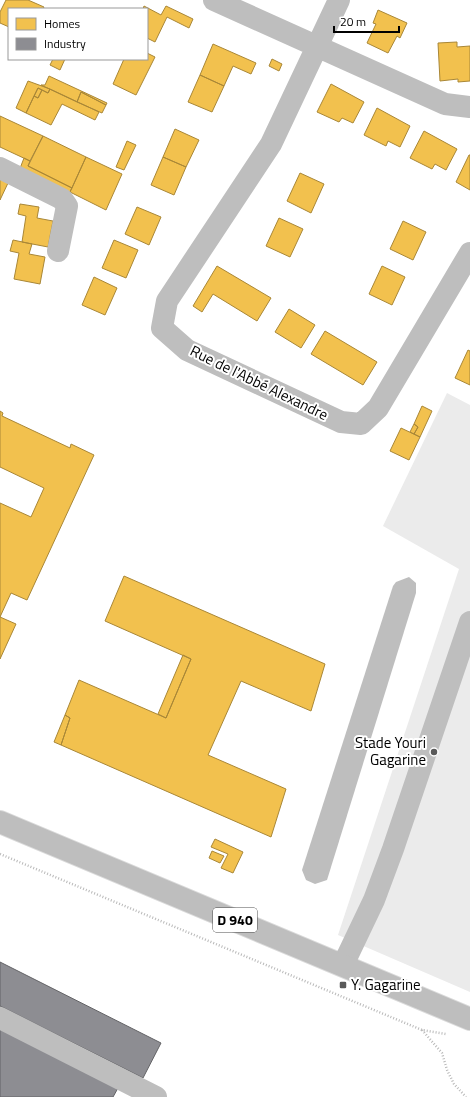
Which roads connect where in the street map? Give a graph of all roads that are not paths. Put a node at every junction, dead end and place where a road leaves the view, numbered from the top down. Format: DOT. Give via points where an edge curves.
graph roads {
  1 [pos="214,0"];
  2 [pos="339,0"];
  3 [pos="317,47"];
  4 [pos="470,107"];
  5 [pos="0,168"];
  6 [pos="58,251"];
  7 [pos="470,253"];
  8 [pos="470,622"];
  9 [pos="0,822"];
  10 [pos="343,965"];
  11 [pos="0,1018"];
  12 [pos="470,1019"];
  13 [pos="152,1096"];
  1 -- 3 [label="street"];
  2 -- 3 [label="street"];
  3 -- 4 [label="street" via="445,104"];
  3 -- 7 [label="street, Rue de l'Abbé Alexandre" via="271,144 167,301 162,328 187,350 341,422 361,424 378,408"];
  5 -- 6 [label="street" via="62,199 67,206"];
  8 -- 10 [label="street" via="380,885"];
  9 -- 10 [label="street, D 940"];
  10 -- 12 [label="street, D 940"];
  11 -- 13 [label="street"];
}
